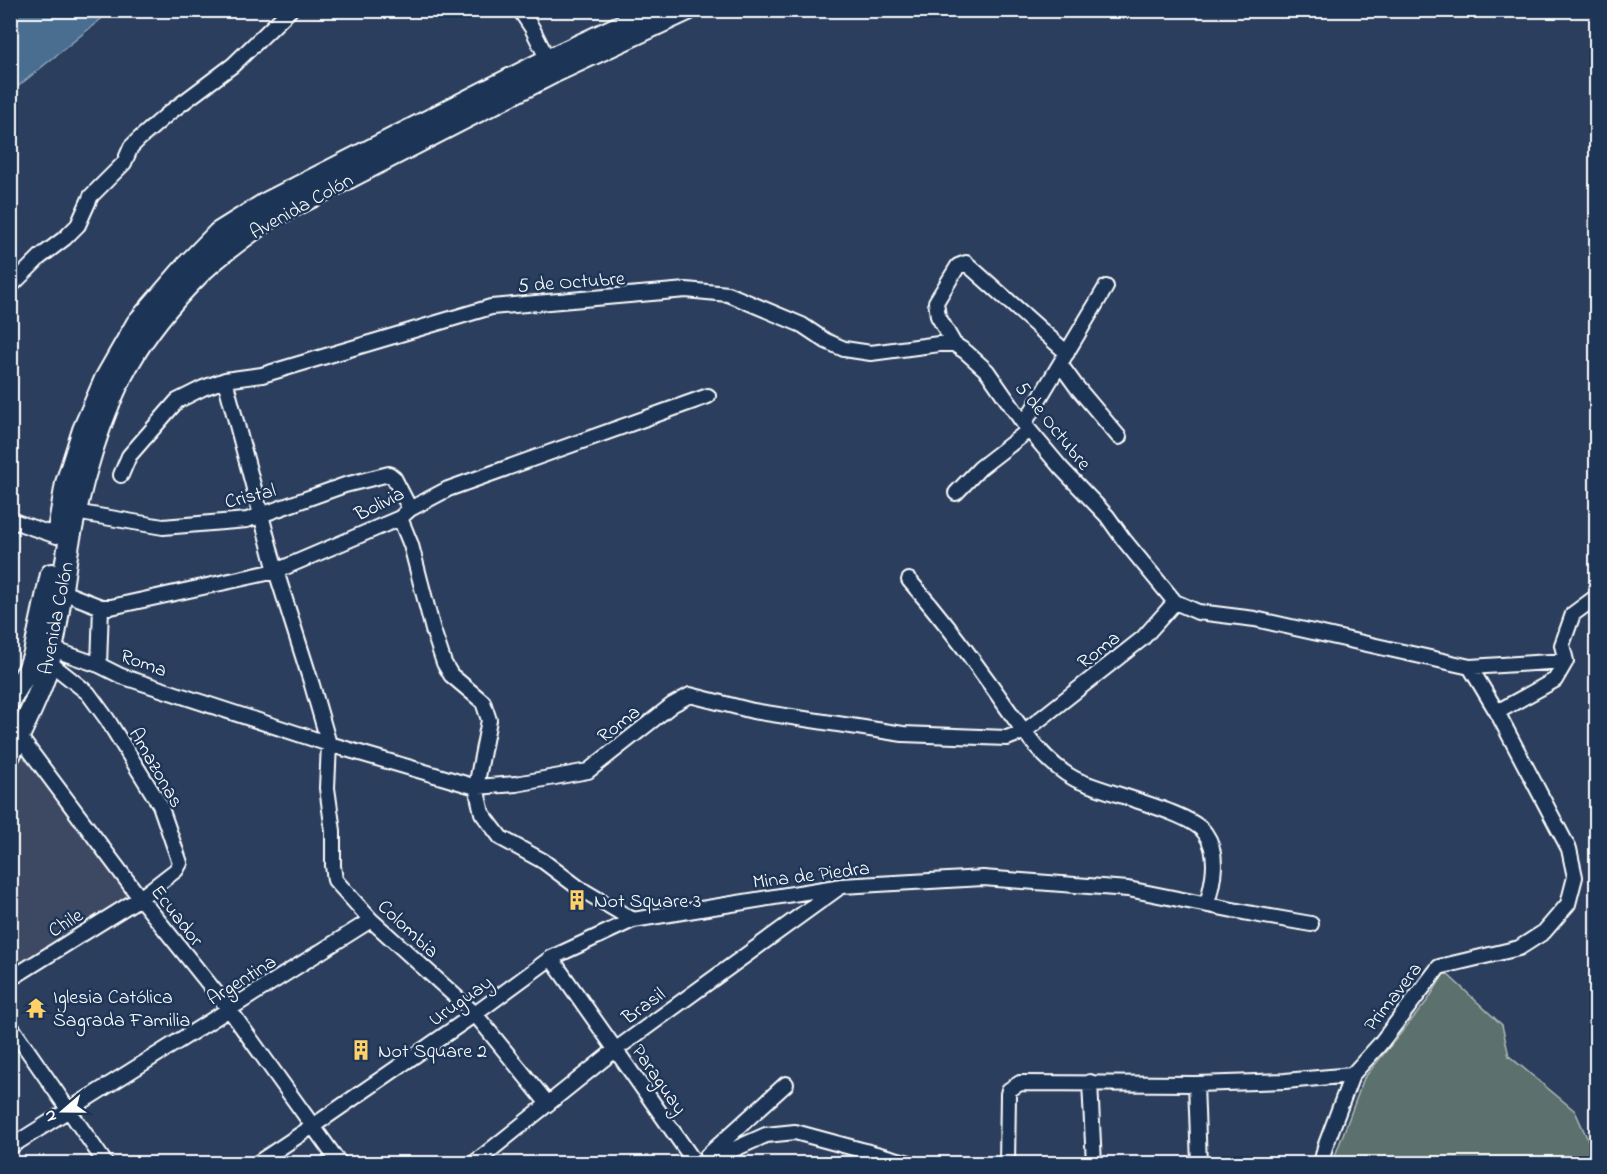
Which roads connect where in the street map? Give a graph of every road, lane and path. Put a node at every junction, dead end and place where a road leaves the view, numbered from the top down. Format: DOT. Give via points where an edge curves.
graph roads {
  1 [pos="520,10"];
  2 [pos="654,10"];
  3 [pos="688,10"];
  4 [pos="287,12"];
  5 [pos="551,66"];
  6 [pos="10,287"];
  7 [pos="1106,287"];
  8 [pos="954,344"];
  9 [pos="1064,358"];
  10 [pos="225,381"];
  11 [pos="708,396"];
  12 [pos="1027,427"];
  13 [pos="1119,437"];
  14 [pos="121,475"];
  15 [pos="956,493"];
  16 [pos="75,512"];
  17 [pos="262,514"];
  18 [pos="405,514"];
  19 [pos="10,520"];
  20 [pos="57,536"];
  21 [pos="276,571"];
  22 [pos="909,580"];
  23 [pos="60,591"];
  24 [pos="1596,597"];
  25 [pos="1175,602"];
  26 [pos="101,607"];
  27 [pos="50,656"];
  28 [pos="1566,661"];
  29 [pos="99,665"];
  30 [pos="1470,667"];
  31 [pos="28,670"];
  32 [pos="10,685"];
  33 [pos="10,700"];
  34 [pos="1497,712"];
  35 [pos="1024,731"];
  36 [pos="15,733"];
  37 [pos="328,744"];
  38 [pos="10,755"];
  39 [pos="476,787"];
  40 [pos="842,886"];
  41 [pos="140,898"];
  42 [pos="1207,904"];
  43 [pos="371,920"];
  44 [pos="633,920"];
  45 [pos="1311,924"];
  46 [pos="551,958"];
  47 [pos="10,978"];
  48 [pos="229,1009"];
  49 [pos="475,1014"];
  50 [pos="10,1025"];
  51 [pos="615,1050"];
  52 [pos="1352,1075"];
  53 [pos="1090,1082"];
  54 [pos="786,1084"];
  55 [pos="1196,1084"];
  56 [pos="548,1104"];
  57 [pos="68,1110"];
  58 [pos="313,1126"];
  59 [pos="10,1147"];
  60 [pos="106,1164"];
  61 [pos="256,1164"];
  62 [pos="340,1164"];
  63 [pos="473,1164"];
  64 [pos="699,1164"];
  65 [pos="913,1164"];
  66 [pos="1007,1164"];
  67 [pos="1094,1164"];
  68 [pos="1199,1164"];
  69 [pos="1321,1164"];
  1 -- 5 [label="street"];
  2 -- 5 [label="main road, Avenida Colón"];
  3 -- 5 [label="main road, Avenida Colón"];
  4 -- 6 [label="street" via="233,65 139,139 124,163 91,196 78,225"];
  5 -- 16 [label="main road, Avenida Colón" via="267,220 200,273 157,321 129,363 110,403"];
  5 -- 20 [label="main road, Avenida Colón" via="266,203 218,233 137,323 105,379 66,483"];
  7 -- 9 [label="street"];
  8 -- 9 [label="street" via="938,316 936,302 958,266 966,263"];
  8 -- 10 [label="street, 5 de Octubre" via="871,353 844,349 802,325 728,294 686,290 491,307 262,375"];
  8 -- 12 [label="street, 5 de Octubre" via="987,371"];
  9 -- 12 [label="street"];
  9 -- 13 [label="street" via="1076,386"];
  10 -- 14 [label="street, 5 de Octubre" via="177,401 129,456"];
  10 -- 17 [label="street"];
  11 -- 18 [label="street, Bolivia" via="448,489"];
  12 -- 15 [label="street"];
  12 -- 25 [label="street, 5 de Octubre" via="1107,516"];
  16 -- 17 [label="street, Cristal" via="164,527 247,520"];
  16 -- 23 [label="main road, Avenida Colón"];
  17 -- 18 [label="street, Cristal" via="345,484 389,474 394,478"];
  17 -- 21 [label="street"];
  18 -- 21 [label="street, Bolivia"];
  18 -- 39 [label="street" via="444,663 451,675 483,702 489,720"];
  19 -- 20 [label="street"];
  20 -- 31 [label="main road, Avenida Colón"];
  21 -- 26 [label="street, Bolivia"];
  21 -- 37 [label="street"];
  22 -- 35 [label="street" via="939,614"];
  23 -- 26 [label="street"];
  23 -- 27 [label="main road, Avenida Colón"];
  24 -- 28 [label="street" via="1573,614 1562,645"];
  25 -- 30 [label="street" via="1198,612 1255,619"];
  25 -- 35 [label="street, Roma" via="1143,638"];
  26 -- 29 [label="street"];
  27 -- 29 [label="street, Roma"];
  27 -- 36 [label="main road, Avenida Colón" via="44,679"];
  27 -- 41 [label="street, Amazonas" via="88,693 160,805 180,863"];
  28 -- 30 [label="street"];
  28 -- 34 [label="street" via="1555,680"];
  29 -- 37 [label="street, Roma" via="121,676"];
  30 -- 34 [label="street, Primavera"];
  31 -- 32 [label="street"];
  31 -- 33 [label="main road, Avenida Colón"];
  34 -- 52 [label="street, Primavera" via="1569,849 1575,877 1568,904 1544,932 1519,948 1439,967"];
  35 -- 39 [label="street, Roma" via="1006,738 903,734 753,711 690,695 588,771"];
  35 -- 42 [label="street" via="1059,769 1076,780 1198,826 1206,834 1214,860"];
  36 -- 38 [label="main road, Avenida Colón"];
  36 -- 41 [label="street, Ecuador"];
  37 -- 39 [label="street, Roma"];
  37 -- 43 [label="street, Colombia" via="327,788 335,880"];
  39 -- 44 [label="street" via="482,813 501,838"];
  40 -- 42 [label="street, Mina de Piedra" via="983,878 1128,889"];
  40 -- 44 [label="street, Mina de Piedra"];
  40 -- 51 [label="street, Brasil"];
  41 -- 47 [label="street, Chile"];
  41 -- 48 [label="street, Ecuador"];
  42 -- 45 [label="street, Mina de Piedra"];
  43 -- 48 [label="street, Argentina"];
  43 -- 49 [label="street, Colombia"];
  44 -- 46 [label="street, Uruguay"];
  46 -- 49 [label="street, Uruguay"];
  46 -- 51 [label="street, Paraguay"];
  48 -- 57 [label="street, Argentina"];
  48 -- 58 [label="street, Ecuador"];
  49 -- 56 [label="street, Colombia"];
  49 -- 58 [label="street, Uruguay"];
  50 -- 57 [label="street"];
  51 -- 56 [label="street, Brasil"];
  51 -- 64 [label="street, Paraguay"];
  52 -- 55 [label="street"];
  52 -- 69 [label="street"];
  53 -- 55 [label="street"];
  53 -- 66 [label="street" via="1020,1083 1009,1090"];
  53 -- 67 [label="street"];
  54 -- 64 [label="street"];
  55 -- 68 [label="street"];
  56 -- 63 [label="street, Brasil"];
  57 -- 59 [label="street, Argentina"];
  57 -- 60 [label="street"];
  58 -- 61 [label="street, Uruguay"];
  58 -- 62 [label="street"];
  64 -- 65 [label="street" via="766,1134 795,1131"];
}
